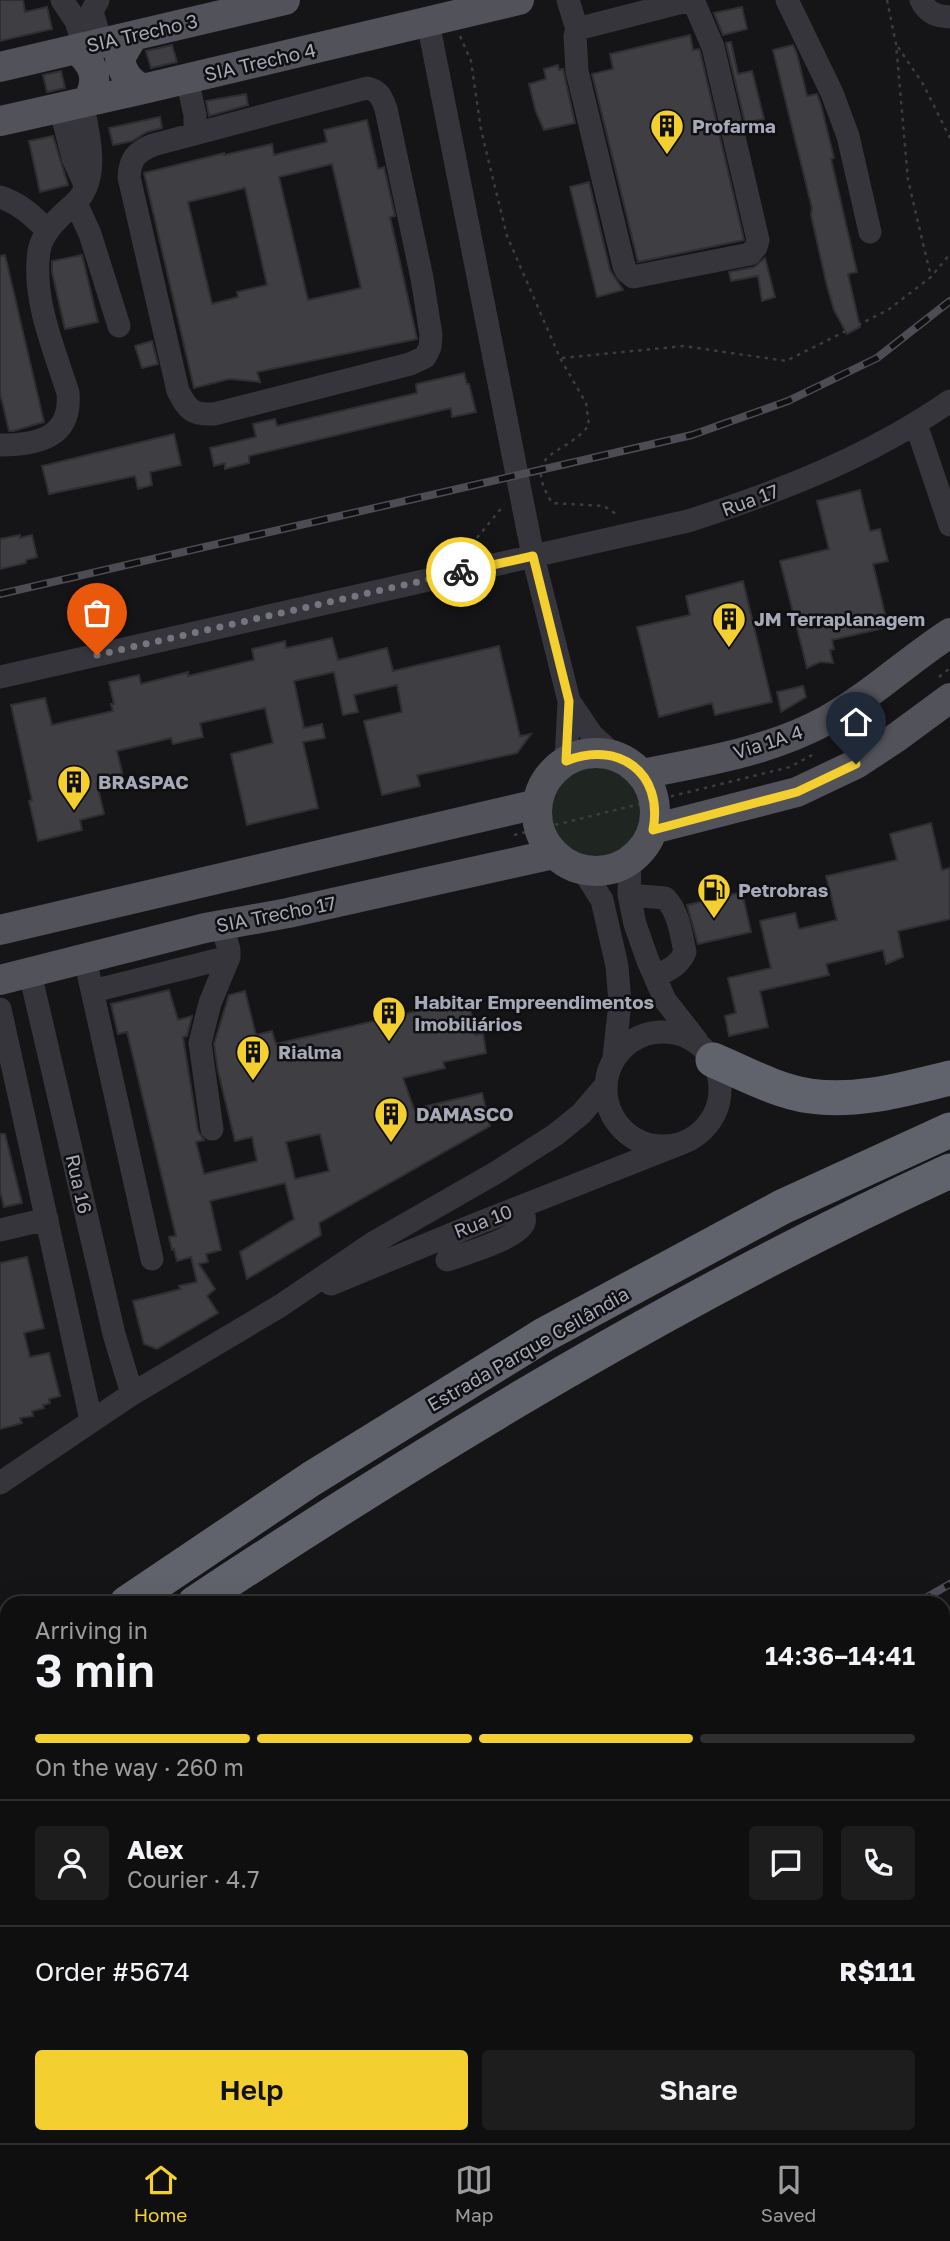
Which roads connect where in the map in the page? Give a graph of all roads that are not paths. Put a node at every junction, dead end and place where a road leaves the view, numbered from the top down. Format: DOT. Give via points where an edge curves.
graph roads {
  1 [pos="62,0"];
  2 [pos="98,0"];
  3 [pos="285,0"];
  4 [pos="519,0"];
  5 [pos="568,0"];
  6 [pos="692,0"];
  7 [pos="787,0"];
  8 [pos="921,0"];
  9 [pos="950,17"];
  10 [pos="436,21"];
  11 [pos="577,29"];
  12 [pos="133,36"];
  13 [pos="87,46"];
  14 [pos="0,67"];
  15 [pos="187,79"];
  16 [pos="143,89"];
  17 [pos="77,103"];
  18 [pos="0,121"];
  19 [pos="195,132"];
  20 [pos="81,195"];
  21 [pos="0,197"];
  22 [pos="48,231"];
  23 [pos="870,232"];
  24 [pos="119,326"];
  25 [pos="950,401"];
  26 [pos="916,424"];
  27 [pos="0,445"];
  28 [pos="950,525"];
  29 [pos="533,556"];
  30 [pos="950,633"];
  31 [pos="0,677"];
  32 [pos="950,698"];
  33 [pos="569,701"];
  34 [pos="615,756"];
  35 [pos="566,761"];
  36 [pos="642,774"];
  37 [pos="537,804"];
  38 [pos="653,830"];
  39 [pos="553,854"];
  40 [pos="630,861"];
  41 [pos="583,870"];
  42 [pos="192,886"];
  43 [pos="629,895"];
  44 [pos="214,926"];
  45 [pos="0,930"];
  46 [pos="229,957"];
  47 [pos="85,959"];
  48 [pos="30,973"];
  49 [pos="655,978"];
  50 [pos="0,980"];
  51 [pos="93,991"];
  52 [pos="1,1015"];
  53 [pos="41,1020"];
  54 [pos="706,1052"];
  55 [pos="614,1057"];
  56 [pos="950,1078"];
  57 [pos="605,1086"];
  58 [pos="212,1129"];
  59 [pos="950,1130"];
  60 [pos="687,1142"];
  61 [pos="950,1171"];
  62 [pos="522,1206"];
  63 [pos="47,1219"];
  64 [pos="0,1230"];
  65 [pos="152,1259"];
  66 [pos="447,1260"];
  67 [pos="280,1306"];
  68 [pos="72,1334"];
  69 [pos="114,1334"];
  70 [pos="132,1394"];
  71 [pos="92,1420"];
  72 [pos="0,1483"];
  73 [pos="137,1596"];
  74 [pos="206,1596"];
  1 -- 13 [label="street"];
  2 -- 13 [label="street"];
  3 -- 12 [label="main road, SIA Trecho 3"];
  4 -- 10 [label="main road, SIA Trecho 4"];
  5 -- 11 [label="street"];
  6 -- 11 [label="street"];
  6 -- 11 [label="street" via="713,47 758,240 750,254 633,276 627,272 577,71"];
  7 -- 23 [label="street" via="848,136"];
  8 -- 9 [label="street" via="926,10"];
  10 -- 15 [label="main road, SIA Trecho 4"];
  10 -- 29 [label="street"];
  12 -- 13 [label="main road, SIA Trecho 3"];
  12 -- 16 [label="main road" via="120,58 126,76"];
  13 -- 14 [label="main road, SIA Trecho 3"];
  13 -- 17 [label="main road" via="94,90"];
  15 -- 16 [label="main road, SIA Trecho 4"];
  15 -- 19 [label="street"];
  16 -- 17 [label="main road, SIA Trecho 4"];
  17 -- 18 [label="main road, SIA Trecho 4"];
  17 -- 20 [label="street" via="73,158"];
  19 -- 19 [label="street" via="145,148 130,165 129,177 178,391 186,406 201,415 214,414 425,357 431,335 422,278 386,109 376,90 353,91"];
  20 -- 22 [label="street"];
  20 -- 24 [label="street"];
  21 -- 22 [label="street" via="18,204"];
  22 -- 27 [label="street" via="39,249 40,301 69,408 66,420 52,435 27,445"];
  25 -- 26 [label="street, Rua 17"];
  26 -- 28 [label="street"];
  26 -- 29 [label="street, Rua 17" via="814,477 701,517"];
  29 -- 31 [label="street, Rua 17"];
  29 -- 33 [label="street"];
  30 -- 36 [label="main road, Via 1A 4" via="828,720 796,735 706,762"];
  32 -- 38 [label="main road" via="856,764 797,792"];
  33 -- 34 [label="street" via="592,735"];
  33 -- 35 [label="street"];
  34 -- 35 [label="main road" via="598,753"];
  34 -- 36 [label="main road"];
  35 -- 37 [label="main road" via="552,772"];
  36 -- 38 [label="main road" via="655,802"];
  37 -- 39 [label="main road" via="538,829"];
  37 -- 42 [label="main road"];
  38 -- 40 [label="main road"];
  39 -- 41 [label="main road"];
  39 -- 44 [label="main road, SIA Trecho 17"];
  40 -- 41 [label="main road" via="615,869"];
  40 -- 43 [label="street"];
  41 -- 55 [label="street" via="602,900 617,966 621,1003"];
  42 -- 44 [label="main road"];
  42 -- 45 [label="main road"];
  43 -- 49 [label="street"];
  43 -- 49 [label="street" via="665,898 676,916 685,953 674,967"];
  44 -- 46 [label="street"];
  44 -- 47 [label="main road, SIA Trecho 17"];
  46 -- 51 [label="street"];
  46 -- 58 [label="street" via="200,1043"];
  47 -- 48 [label="main road, SIA Trecho 17"];
  47 -- 51 [label="street"];
  48 -- 50 [label="main road, SIA Trecho 17"];
  48 -- 53 [label="street, Rua 16"];
  49 -- 54 [label="street" via="665,1000"];
  51 -- 65 [label="street"];
  52 -- 53 [label="street" via="18,1002 29,1004"];
  52 -- 63 [label="street, Rua 16"];
  53 -- 69 [label="street, Rua 16"];
  54 -- 55 [label="street" via="682,1035 664,1031 645,1034"];
  54 -- 56 [label="highway" via="770,1085 809,1096 845,1098"];
  54 -- 60 [label="street" via="720,1077 720,1097 715,1115"];
  55 -- 57 [label="street"];
  57 -- 60 [label="street" via="607,1105 630,1137 668,1147"];
  57 -- 67 [label="street, Rua 10" via="582,1114 555,1135 373,1243"];
  59 -- 73 [label="highway, Estrada Parque Ceilândia" via="782,1207 544,1335 311,1479"];
  60 -- 62 [label="street, Rua 10"];
  61 -- 74 [label="highway, Estrada Parque Ceilândia" via="806,1239 657,1319 373,1488"];
  62 -- 66 [label="street" via="524,1224 514,1234"];
  62 -- 67 [label="street, Rua 10"];
  63 -- 64 [label="street"];
  63 -- 68 [label="street, Rua 16"];
  67 -- 70 [label="street, Rua 10"];
  68 -- 69 [label="street" via="82,1346 94,1349"];
  68 -- 71 [label="street, Rua 16"];
  69 -- 70 [label="street, Rua 16"];
  70 -- 71 [label="street, Rua 10"];
  71 -- 72 [label="street, Rua 10"];
}
